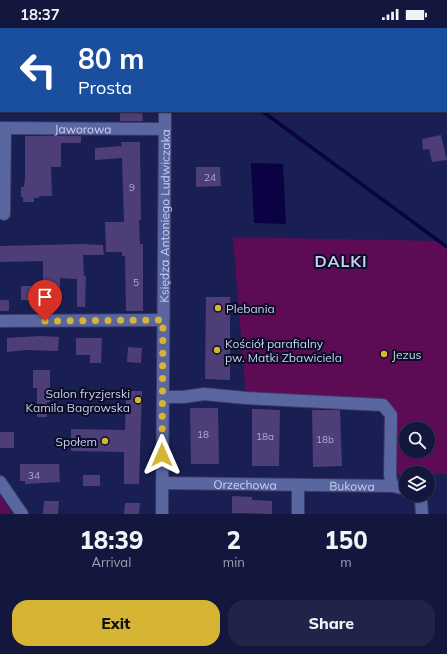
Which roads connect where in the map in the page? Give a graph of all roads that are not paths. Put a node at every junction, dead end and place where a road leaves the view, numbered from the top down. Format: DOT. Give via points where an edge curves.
graph roads {
  1 [pos="165,112"];
  2 [pos="2,128"];
  3 [pos="165,129"];
  4 [pos="4,214"];
  5 [pos="163,320"];
  6 [pos="0,321"];
  7 [pos="163,397"];
  8 [pos="0,482"];
  9 [pos="162,483"];
  10 [pos="298,485"];
  11 [pos="392,486"];
  12 [pos="399,488"];
  13 [pos="421,502"];
  14 [pos="22,514"];
  15 [pos="162,514"];
  16 [pos="298,514"];
  17 [pos="422,514"];
  1 -- 3 [label="street, Księdza Antoniego Ludwiczaka"];
  2 -- 3 [label="street, Jaworowa"];
  2 -- 4 [label="street"];
  3 -- 5 [label="street, Księdza Antoniego Ludwiczaka"];
  5 -- 6 [label="street"];
  5 -- 7 [label="street, Księdza Antoniego Ludwiczaka"];
  7 -- 9 [label="street, Księdza Antoniego Ludwiczaka"];
  7 -- 11 [label="street" via="183,398 204,394 383,405 391,415"];
  8 -- 14 [label="street"];
  9 -- 10 [label="street, Orzechowa"];
  9 -- 15 [label="street, Księdza Antoniego Ludwiczaka"];
  10 -- 11 [label="street, Bukowa"];
  10 -- 16 [label="street"];
  11 -- 12 [label="street, Bukowa"];
  13 -- 17 [label="street"];
}
